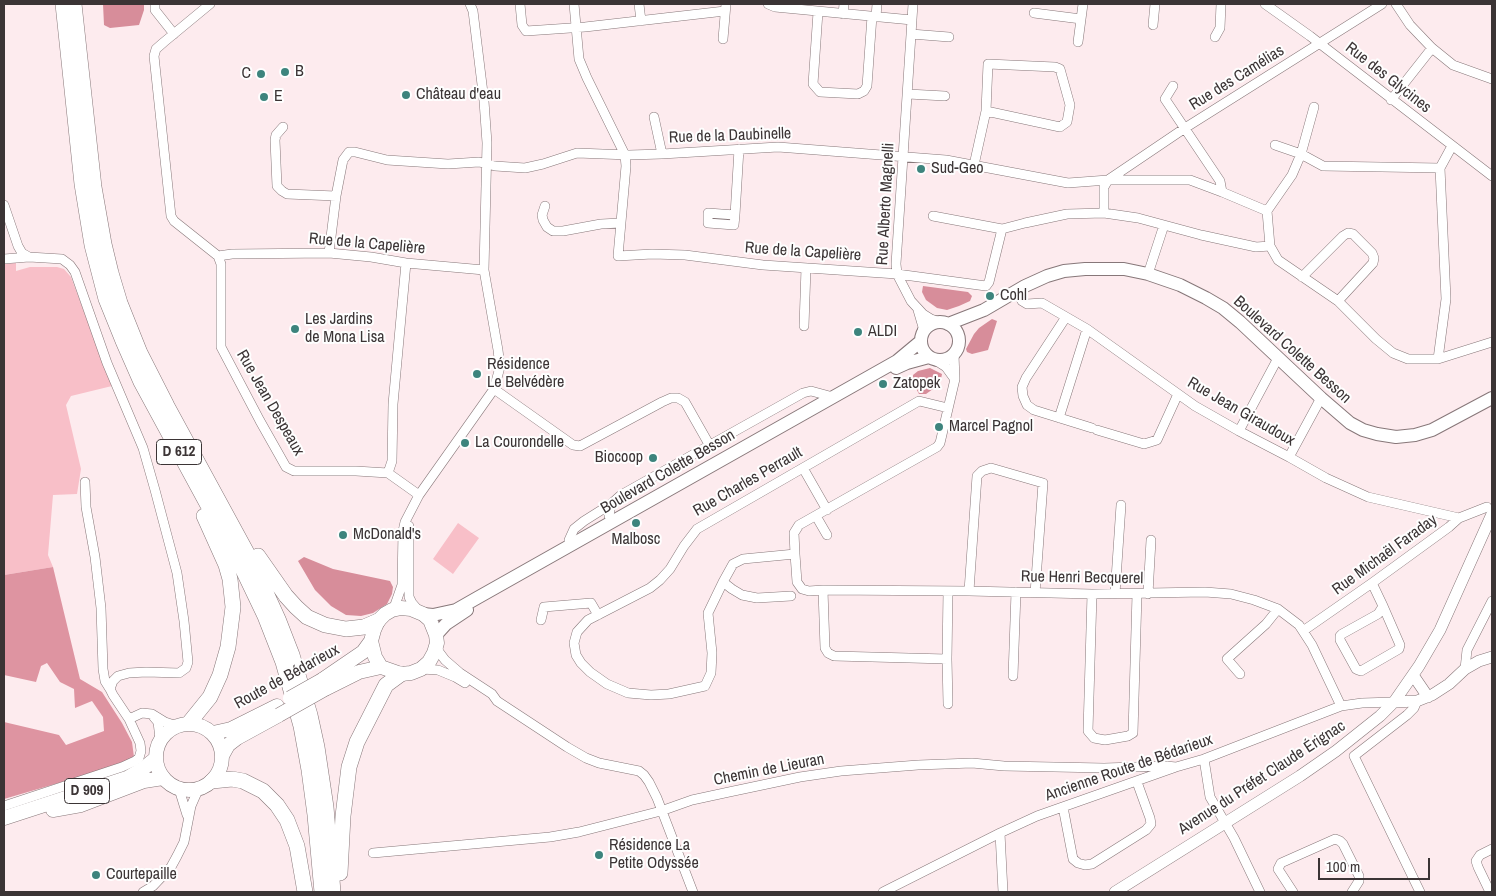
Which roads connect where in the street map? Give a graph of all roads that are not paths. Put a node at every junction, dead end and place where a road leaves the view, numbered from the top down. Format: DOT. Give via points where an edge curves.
graph roads {
  1 [pos="63,4"];
  2 [pos="74,4"];
  3 [pos="155,4"];
  4 [pos="210,4"];
  5 [pos="470,4"];
  6 [pos="520,4"];
  7 [pos="574,4"];
  8 [pos="639,4"];
  9 [pos="768,4"];
  10 [pos="844,4"];
  11 [pos="877,4"];
  12 [pos="913,4"];
  13 [pos="1083,4"];
  14 [pos="1155,4"];
  15 [pos="1221,4"];
  16 [pos="1265,4"];
  17 [pos="1382,4"];
  18 [pos="1396,4"];
  19 [pos="726,7"];
  20 [pos="818,12"];
  21 [pos="1034,13"];
  22 [pos="843,14"];
  23 [pos="874,17"];
  24 [pos="1081,19"];
  25 [pos="641,20"];
  26 [pos="912,20"];
  27 [pos="1153,25"];
  28 [pos="576,27"];
  29 [pos="174,34"];
  30 [pos="912,34"];
  31 [pos="949,36"];
  32 [pos="1214,36"];
  33 [pos="722,39"];
  34 [pos="1078,42"];
  35 [pos="1319,44"];
  36 [pos="1432,48"];
  37 [pos="68,53"];
  38 [pos="1492,79"];
  39 [pos="1173,86"];
  40 [pos="908,94"];
  41 [pos="945,96"];
  42 [pos="1391,100"];
  43 [pos="1314,107"];
  44 [pos="986,111"];
  45 [pos="654,117"];
  46 [pos="282,127"];
  47 [pos="1185,128"];
  48 [pos="1275,145"];
  49 [pos="1452,146"];
  50 [pos="739,149"];
  51 [pos="662,154"];
  52 [pos="1301,154"];
  53 [pos="625,155"];
  54 [pos="904,157"];
  55 [pos="487,164"];
  56 [pos="1131,164"];
  57 [pos="974,165"];
  58 [pos="1440,168"];
  59 [pos="1492,176"];
  60 [pos="1108,180"];
  61 [pos="1144,180"];
  62 [pos="1222,192"];
  63 [pos="336,196"];
  64 [pos="4,205"];
  65 [pos="545,206"];
  66 [pos="1267,211"];
  67 [pos="1104,213"];
  68 [pos="735,215"];
  69 [pos="932,216"];
  70 [pos="620,223"];
  71 [pos="1164,225"];
  72 [pos="1002,230"];
  73 [pos="1270,246"];
  74 [pos="329,253"];
  75 [pos="218,256"];
  76 [pos="29,257"];
  77 [pos="4,260"];
  78 [pos="406,263"];
  79 [pos="806,268"];
  80 [pos="484,270"];
  81 [pos="898,274"];
  82 [pos="1148,274"];
  83 [pos="1302,277"];
  84 [pos="1017,290"];
  85 [pos="1338,301"];
  86 [pos="918,310"];
  87 [pos="984,310"];
  88 [pos="1066,317"];
  89 [pos="944,323"];
  90 [pos="804,326"];
  91 [pos="1087,329"];
  92 [pos="958,335"];
  93 [pos="921,338"];
  94 [pos="1492,342"];
  95 [pos="140,353"];
  96 [pos="954,355"];
  97 [pos="1278,358"];
  98 [pos="932,359"];
  99 [pos="1438,359"];
  100 [pos="955,379"];
  101 [pos="494,389"];
  102 [pos="1178,394"];
  103 [pos="833,397"];
  104 [pos="1320,398"];
  105 [pos="1492,398"];
  106 [pos="948,408"];
  107 [pos="1059,418"];
  108 [pos="1239,431"];
  109 [pos="710,446"];
  110 [pos="1290,456"];
  111 [pos="803,468"];
  112 [pos="388,473"];
  113 [pos="85,482"];
  114 [pos="419,495"];
  115 [pos="611,504"];
  116 [pos="1121,505"];
  117 [pos="827,510"];
  118 [pos="630,512"];
  119 [pos="410,513"];
  120 [pos="1443,514"];
  121 [pos="609,516"];
  122 [pos="816,516"];
  123 [pos="1459,518"];
  124 [pos="1490,518"];
  125 [pos="1449,527"];
  126 [pos="828,535"];
  127 [pos="1152,540"];
  128 [pos="567,544"];
  129 [pos="795,554"];
  130 [pos="723,582"];
  131 [pos="1372,584"];
  132 [pos="823,590"];
  133 [pos="948,591"];
  134 [pos="969,591"];
  135 [pos="1016,592"];
  136 [pos="1034,593"];
  137 [pos="1092,594"];
  138 [pos="1115,594"];
  139 [pos="1137,594"];
  140 [pos="1148,594"];
  141 [pos="791,596"];
  142 [pos="1492,601"];
  143 [pos="1384,606"];
  144 [pos="392,610"];
  145 [pos="1278,610"];
  146 [pos="421,613"];
  147 [pos="598,614"];
  148 [pos="541,620"];
  149 [pos="378,621"];
  150 [pos="1303,631"];
  151 [pos="436,639"];
  152 [pos="371,642"];
  153 [pos="1492,657"];
  154 [pos="947,659"];
  155 [pos="381,667"];
  156 [pos="421,669"];
  157 [pos="1465,669"];
  158 [pos="401,674"];
  159 [pos="1240,674"];
  160 [pos="1413,675"];
  161 [pos="1013,676"];
  162 [pos="323,684"];
  163 [pos="110,689"];
  164 [pos="1423,699"];
  165 [pos="498,701"];
  166 [pos="1394,702"];
  167 [pos="948,704"];
  168 [pos="1341,706"];
  169 [pos="278,710"];
  170 [pos="152,714"];
  171 [pos="129,719"];
  172 [pos="183,724"];
  173 [pos="212,733"];
  174 [pos="160,739"];
  175 [pos="222,754"];
  176 [pos="155,758"];
  177 [pos="1204,758"];
  178 [pos="1176,767"];
  179 [pos="163,778"];
  180 [pos="212,781"];
  181 [pos="1137,782"];
  182 [pos="179,789"];
  183 [pos="198,790"];
  184 [pos="4,806"];
  185 [pos="1063,807"];
  186 [pos="661,811"];
  187 [pos="9,817"];
  188 [pos="188,818"];
  189 [pos="1224,823"];
  190 [pos="1000,833"];
  191 [pos="1492,849"];
  192 [pos="373,853"];
  193 [pos="143,892"];
  194 [pos="305,892"];
  195 [pos="322,892"];
  196 [pos="333,892"];
  197 [pos="340,892"];
  198 [pos="693,892"];
  199 [pos="883,892"];
  200 [pos="1003,892"];
  201 [pos="1115,892"];
  202 [pos="1260,892"];
  203 [pos="1293,892"];
  204 [pos="1352,892"];
  205 [pos="1420,892"];
  206 [pos="1490,892"];
  1 -- 37 [label="highway, D 612"];
  2 -- 95 [label="highway, D 612" via="93,178 104,244 120,303"];
  3 -- 29 [label="street" via="155,10"];
  4 -- 29 [label="street"];
  5 -- 55 [label="street" via="484,101"];
  6 -- 28 [label="street" via="522,25 526,31"];
  7 -- 28 [label="street"];
  8 -- 25 [label="street"];
  9 -- 20 [label="street"];
  10 -- 22 [label="street"];
  11 -- 23 [label="street"];
  12 -- 26 [label="street, Rue Alberto Magnelli"];
  13 -- 24 [label="street"];
  14 -- 27 [label="street"];
  15 -- 32 [label="street" via="1220,28"];
  16 -- 35 [label="street, Rue des Glycines"];
  17 -- 35 [label="street, Rue des Camélias"];
  18 -- 36 [label="street"];
  19 -- 25 [label="street"];
  19 -- 33 [label="street"];
  20 -- 22 [label="street"];
  20 -- 23 [label="street" via="813,84 820,92 864,92"];
  21 -- 24 [label="street"];
  22 -- 23 [label="street"];
  23 -- 26 [label="street"];
  24 -- 34 [label="street"];
  25 -- 28 [label="street"];
  26 -- 30 [label="street, Rue Alberto Magnelli"];
  28 -- 53 [label="street" via="579,59"];
  29 -- 75 [label="street" via="156,49 154,56 171,216"];
  30 -- 31 [label="street"];
  30 -- 40 [label="street, Rue Alberto Magnelli"];
  35 -- 42 [label="street, Rue des Glycines"];
  35 -- 47 [label="street, Rue des Camélias"];
  36 -- 38 [label="street" via="1453,65"];
  36 -- 42 [label="street"];
  37 -- 172 [label="highway" via="66,84 74,192 94,292 119,358 204,517 230,579 233,607 225,661 210,697"];
  37 -- 195 [label="highway, D 612" via="87,215 106,299 141,382 244,570 283,662 301,726 309,770"];
  39 -- 47 [label="street" via="1165,99"];
  40 -- 41 [label="street"];
  40 -- 54 [label="street, Rue Alberto Magnelli"];
  42 -- 49 [label="street, Rue des Glycines"];
  43 -- 52 [label="street"];
  44 -- 44 [label="street" via="1060,127 1067,122 1070,105 1060,69 988,64"];
  44 -- 57 [label="street"];
  45 -- 51 [label="street"];
  46 -- 63 [label="street" via="275,140 277,186 287,194"];
  47 -- 56 [label="street, Rue des Camélias"];
  47 -- 62 [label="street" via="1220,182"];
  48 -- 52 [label="street"];
  49 -- 58 [label="street"];
  49 -- 59 [label="street, Rue des Glycines"];
  50 -- 51 [label="street, Rue de la Daubinelle"];
  50 -- 54 [label="street, Rue de la Daubinelle" via="778,147"];
  50 -- 68 [label="street"];
  51 -- 53 [label="street, Rue de la Daubinelle"];
  52 -- 58 [label="street" via="1323,166"];
  52 -- 66 [label="street" via="1292,175"];
  53 -- 55 [label="street, Rue de la Daubinelle" via="577,153 525,168"];
  53 -- 70 [label="street"];
  54 -- 57 [label="street, Rue de la Daubinelle"];
  54 -- 81 [label="street, Rue Alberto Magnelli" via="896,264"];
  55 -- 63 [label="street, Rue de la Daubinelle" via="387,160 349,152 343,160"];
  55 -- 80 [label="street"];
  56 -- 60 [label="street, Rue des Camélias"];
  56 -- 61 [label="street"];
  57 -- 60 [label="street, Rue de la Daubinelle" via="1068,183"];
  58 -- 99 [label="street" via="1446,299"];
  60 -- 61 [label="street, Rue de la Daubinelle"];
  60 -- 67 [label="street" via="1104,187"];
  61 -- 62 [label="street, Rue de la Daubinelle" via="1190,180"];
  62 -- 66 [label="street, Rue de la Daubinelle"];
  63 -- 74 [label="street"];
  64 -- 76 [label="street" via="18,246"];
  65 -- 70 [label="street" via="543,220 553,231"];
  66 -- 73 [label="street"];
  67 -- 71 [label="street"];
  67 -- 72 [label="street" via="1067,214"];
  69 -- 72 [label="street"];
  70 -- 79 [label="street, Rue de la Capelière" via="618,256 685,255"];
  71 -- 73 [label="street" via="1256,247"];
  71 -- 82 [label="street"];
  72 -- 81 [label="street, Rue de la Capelière" via="986,286"];
  73 -- 83 [label="street" via="1278,260"];
  74 -- 75 [label="street, Rue de la Capelière"];
  74 -- 78 [label="street, Rue de la Capelière"];
  75 -- 112 [label="street, Rue Jean Despeaux" via="221,264 221,347 286,467 294,470"];
  76 -- 77 [label="street"];
  76 -- 163 [label="street" via="62,259 75,272 107,363 143,448 177,573 187,646 186,668 179,673 146,672 118,676"];
  78 -- 80 [label="street, Rue de la Capelière"];
  78 -- 112 [label="street" via="393,404 392,460"];
  79 -- 81 [label="street, Rue de la Capelière"];
  79 -- 90 [label="street"];
  80 -- 101 [label="street" via="500,367"];
  81 -- 86 [label="street, Rue Alberto Magnelli"];
  82 -- 84 [label="main road, Boulevard Colette Besson" via="1104,268 1064,271"];
  82 -- 97 [label="main road, Boulevard Colette Besson" via="1184,286 1223,308"];
  83 -- 85 [label="street"];
  83 -- 85 [label="street" via="1343,236 1353,234 1372,253 1373,263"];
  84 -- 87 [label="main road, Boulevard Colette Besson"];
  84 -- 88 [label="street, Rue Jean Giraudoux" via="1027,304 1042,303"];
  85 -- 99 [label="street" via="1393,353 1408,359"];
  86 -- 89 [label="street"];
  86 -- 93 [label="street" via="923,327"];
  87 -- 89 [label="main road, Boulevard Colette Besson"];
  87 -- 92 [label="main road, Boulevard Colette Besson"];
  88 -- 91 [label="street, Rue Jean Giraudoux"];
  88 -- 107 [label="street" via="1022,387 1027,405"];
  89 -- 92 [label="main road" via="953,327"];
  89 -- 93 [label="main road" via="929,325"];
  91 -- 102 [label="street, Rue Jean Giraudoux"];
  91 -- 107 [label="street"];
  92 -- 96 [label="main road" via="959,346"];
  93 -- 98 [label="main road" via="924,353"];
  93 -- 103 [label="main road, Boulevard Colette Besson" via="897,361"];
  94 -- 99 [label="street"];
  95 -- 149 [label="highway" via="249,542 296,607 307,617 325,625 346,629"];
  95 -- 196 [label="highway, D 612" via="253,564 292,655 310,715 320,766"];
  96 -- 98 [label="main road" via="945,360"];
  96 -- 100 [label="street"];
  97 -- 104 [label="main road, Boulevard Colette Besson"];
  97 -- 108 [label="street"];
  98 -- 100 [label="street" via="946,367"];
  98 -- 151 [label="main road, Boulevard Colette Besson" via="914,360 900,366 458,615 446,624"];
  100 -- 106 [label="street"];
  101 -- 109 [label="street" via="573,445 580,446 662,402 678,398 685,402"];
  101 -- 114 [label="street"];
  102 -- 107 [label="street" via="1157,440 1144,444"];
  102 -- 108 [label="street, Rue Jean Giraudoux"];
  103 -- 109 [label="street" via="811,391 803,393"];
  103 -- 118 [label="main road, Boulevard Colette Besson"];
  104 -- 105 [label="main road, Boulevard Colette Besson" via="1363,430 1396,437 1432,430"];
  104 -- 110 [label="street"];
  106 -- 111 [label="street, Rue Charles Perrault" via="920,401"];
  106 -- 117 [label="street" via="937,447"];
  108 -- 110 [label="street, Rue Jean Giraudoux"];
  109 -- 115 [label="street" via="621,495"];
  110 -- 120 [label="street, Rue Jean Giraudoux" via="1326,478 1368,497"];
  111 -- 117 [label="street"];
  111 -- 147 [label="street, Rue Charles Perrault" via="697,529 660,580"];
  112 -- 114 [label="street"];
  113 -- 163 [label="street" via="101,608 103,669"];
  114 -- 119 [label="street"];
  115 -- 121 [label="street"];
  115 -- 128 [label="street" via="574,529"];
  116 -- 138 [label="street"];
  117 -- 122 [label="street"];
  118 -- 121 [label="street"];
  118 -- 128 [label="main road, Boulevard Colette Besson"];
  119 -- 144 [label="street" via="404,522 402,585"];
  119 -- 146 [label="street" via="409,597"];
  120 -- 123 [label="street, Rue Jean Giraudoux"];
  120 -- 125 [label="street"];
  121 -- 128 [label="street"];
  122 -- 126 [label="street"];
  122 -- 129 [label="street" via="799,525 794,533"];
  123 -- 124 [label="street, Rue Michaël Faraday"];
  123 -- 125 [label="street, Rue Michaël Faraday"];
  124 -- 160 [label="street, Avenue du Préfet Claude Érignac" via="1440,630"];
  125 -- 131 [label="street, Rue Michaël Faraday"];
  127 -- 140 [label="street"];
  128 -- 146 [label="main road, Boulevard Colette Besson" via="456,610 433,615"];
  129 -- 130 [label="street, Rue Charles Perrault" via="743,559 733,564"];
  129 -- 132 [label="street, Rue Henri Becquerel" via="799,586 809,591"];
  130 -- 141 [label="street" via="742,594 758,598"];
  130 -- 147 [label="street, Rue Charles Perrault" via="708,613 711,673 705,686 692,690 651,695 628,693 590,672 576,655 574,644 577,632"];
  131 -- 143 [label="street"];
  131 -- 150 [label="street, Rue Michaël Faraday"];
  132 -- 133 [label="street, Rue Henri Becquerel"];
  132 -- 154 [label="street" via="825,648 828,653 834,656"];
  133 -- 134 [label="street, Rue Henri Becquerel"];
  133 -- 154 [label="street"];
  134 -- 135 [label="street, Rue Henri Becquerel"];
  134 -- 136 [label="street" via="977,476 982,470 991,468 1043,483"];
  135 -- 136 [label="street, Rue Henri Becquerel"];
  135 -- 161 [label="street"];
  136 -- 137 [label="street, Rue Henri Becquerel"];
  137 -- 138 [label="street, Rue Henri Becquerel"];
  137 -- 139 [label="street" via="1088,731 1094,738 1105,740 1133,733"];
  138 -- 139 [label="street, Rue Henri Becquerel"];
  139 -- 140 [label="street, Rue Henri Becquerel"];
  140 -- 145 [label="street, Rue Henri Becquerel" via="1232,594"];
  142 -- 157 [label="street" via="1467,650"];
  143 -- 143 [label="street" via="1378,614 1340,636 1358,670 1399,649"];
  144 -- 146 [label="main road" via="401,608"];
  144 -- 149 [label="main road"];
  145 -- 150 [label="street, Rue Henri Becquerel"];
  145 -- 159 [label="street" via="1227,659"];
  146 -- 151 [label="main road" via="430,620"];
  147 -- 148 [label="street" via="592,603 544,607"];
  149 -- 152 [label="main road"];
  150 -- 168 [label="street, Rue Henri Becquerel"];
  151 -- 156 [label="main road" via="434,653"];
  151 -- 165 [label="street" via="444,660"];
  152 -- 155 [label="main road"];
  152 -- 162 [label="main road, Route de Bédarieux"];
  153 -- 157 [label="street"];
  154 -- 167 [label="street"];
  155 -- 158 [label="main road"];
  155 -- 162 [label="main road, Route de Bédarieux"];
  156 -- 158 [label="main road"];
  156 -- 165 [label="street" via="438,670"];
  157 -- 164 [label="street" via="1449,684"];
  158 -- 197 [label="highway" via="386,685 357,742 349,767"];
  160 -- 164 [label="street"];
  160 -- 166 [label="street, Avenue du Préfet Claude Érignac"];
  162 -- 169 [label="main road, Route de Bédarieux, bridge"];
  163 -- 171 [label="street"];
  164 -- 166 [label="street"];
  164 -- 205 [label="street" via="1354,756"];
  165 -- 186 [label="street" via="586,758 639,771 649,782"];
  166 -- 168 [label="street, Ancienne Route de Bédarieux"];
  166 -- 189 [label="street, Avenue du Préfet Claude Érignac" via="1336,751"];
  168 -- 177 [label="street, Ancienne Route de Bédarieux"];
  169 -- 173 [label="main road, Route de Bédarieux"];
  169 -- 175 [label="main road, Route de Bédarieux" via="228,745"];
  170 -- 171 [label="street" via="142,713"];
  170 -- 172 [label="street" via="165,722"];
  170 -- 174 [label="street" via="158,722"];
  171 -- 184 [label="street" via="140,743 141,751 135,761"];
  172 -- 173 [label="main road" via="198,724"];
  172 -- 174 [label="main road"];
  173 -- 175 [label="main road" via="221,746"];
  174 -- 176 [label="main road"];
  175 -- 180 [label="main road" via="222,764"];
  176 -- 179 [label="main road"];
  176 -- 187 [label="main road, D 909" via="126,778"];
  177 -- 178 [label="street, Ancienne Route de Bédarieux"];
  177 -- 189 [label="street" via="1210,798"];
  178 -- 181 [label="street, Ancienne Route de Bédarieux"];
  178 -- 186 [label="street, Chemin de Lieuran" via="918,765 800,778 692,800"];
  179 -- 182 [label="main road"];
  179 -- 187 [label="main road, D 909" via="144,781 81,805"];
  180 -- 183 [label="main road"];
  180 -- 194 [label="highway" via="243,780 263,791 277,805 297,846"];
  181 -- 185 [label="street, Ancienne Route de Bédarieux"];
  181 -- 185 [label="street" via="1151,824 1092,864 1085,866 1073,859"];
  182 -- 183 [label="main road"];
  182 -- 188 [label="street"];
  183 -- 188 [label="street"];
  185 -- 190 [label="street, Ancienne Route de Bédarieux"];
  186 -- 192 [label="street, Chemin de Lieuran" via="550,837"];
  186 -- 198 [label="street"];
  188 -- 193 [label="street" via="184,842 171,867"];
  189 -- 201 [label="street, Avenue du Préfet Claude Érignac"];
  189 -- 202 [label="street"];
  190 -- 199 [label="street, Ancienne Route de Bédarieux"];
  190 -- 200 [label="street"];
  191 -- 206 [label="street" via="1476,861"];
  203 -- 204 [label="street" via="1278,869 1282,863 1335,839 1343,844 1359,876"];
}
